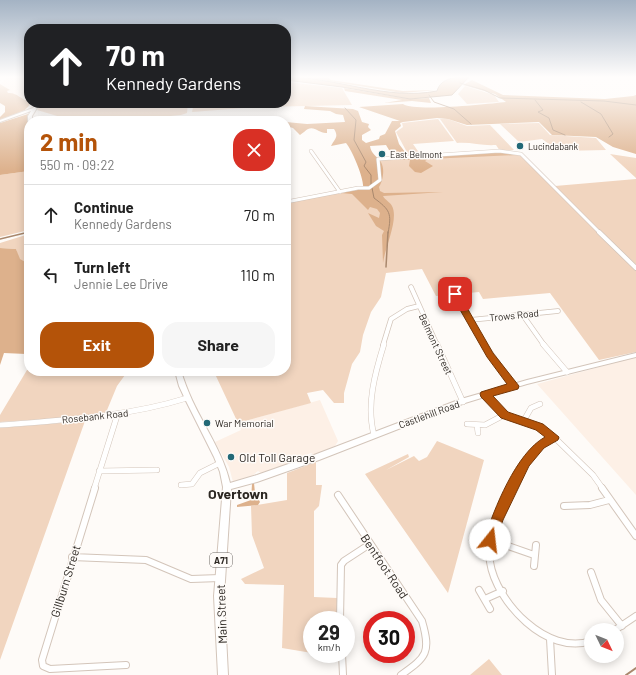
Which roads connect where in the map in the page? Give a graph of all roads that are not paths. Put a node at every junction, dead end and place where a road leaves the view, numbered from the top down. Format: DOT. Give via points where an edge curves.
graph roads {
  1 [pos="34,109"];
  2 [pos="32,116"];
  3 [pos="0,121"];
  4 [pos="311,151"];
  5 [pos="340,192"];
  6 [pos="291,201"];
  7 [pos="636,268"];
  8 [pos="411,287"];
  9 [pos="455,294"];
  10 [pos="419,306"];
  11 [pos="558,311"];
  12 [pos="522,314"];
  13 [pos="470,320"];
  14 [pos="636,355"];
  15 [pos="566,372"];
  16 [pos="180,376"];
  17 [pos="514,386"];
  18 [pos="485,394"];
  19 [pos="187,398"];
  20 [pos="463,402"];
  21 [pos="540,404"];
  22 [pos="504,415"];
  23 [pos="117,416"];
  24 [pos="523,422"];
  25 [pos="467,424"];
  26 [pos="0,425"];
  27 [pos="477,425"];
  28 [pos="478,433"];
  29 [pos="374,435"];
  30 [pos="554,437"];
  31 [pos="220,463"];
  32 [pos="157,470"];
  33 [pos="99,471"];
  34 [pos="181,485"];
  35 [pos="227,487"];
  36 [pos="338,495"];
  37 [pos="609,500"];
  38 [pos="564,506"];
  39 [pos="636,536"];
  40 [pos="490,540"];
  41 [pos="370,544"];
  42 [pos="536,544"];
  43 [pos="534,556"];
  44 [pos="72,557"];
  45 [pos="534,566"];
  46 [pos="591,572"];
  47 [pos="220,578"];
  48 [pos="479,590"];
  49 [pos="503,591"];
  50 [pos="485,599"];
  51 [pos="490,609"];
  52 [pos="340,611"];
  53 [pos="636,616"];
  54 [pos="615,623"];
  55 [pos="624,624"];
  56 [pos="550,639"];
  57 [pos="584,644"];
  58 [pos="342,663"];
  59 [pos="126,665"];
  60 [pos="223,675"];
  61 [pos="343,675"];
  62 [pos="401,675"];
  63 [pos="552,675"];
  1 -- 2 [label="main road"];
  1 -- 3 [label="main road"];
  4 -- 5 [label="street"];
  5 -- 6 [label="street"];
  5 -- 7 [label="street" via="369,188 380,180 378,159 496,152 520,154"];
  8 -- 10 [label="street, Belmont Street"];
  9 -- 13 [label="street"];
  10 -- 20 [label="street, Belmont Street"];
  10 -- 29 [label="street" via="407,309 391,319 372,385 371,427"];
  11 -- 12 [label="street, Trows Road"];
  12 -- 13 [label="street, Trows Road"];
  12 -- 15 [label="street" via="545,348"];
  13 -- 17 [label="street" via="490,355"];
  14 -- 15 [label="main road, Castlehill Road"];
  15 -- 17 [label="main road, Castlehill Road"];
  16 -- 19 [label="main road, Main Street / A71"];
  17 -- 18 [label="main road, Castlehill Road"];
  18 -- 20 [label="main road, Castlehill Road"];
  18 -- 22 [label="street"];
  19 -- 23 [label="street, Rosebank Road"];
  19 -- 31 [label="main road, Main Street / A71"];
  20 -- 29 [label="main road, Castlehill Road"];
  21 -- 24 [label="street" via="531,408"];
  22 -- 24 [label="street"];
  22 -- 27 [label="street" via="490,423"];
  23 -- 26 [label="street, Rosebank Road"];
  23 -- 33 [label="street, Gillburn Street"];
  24 -- 30 [label="street" via="540,427"];
  25 -- 27 [label="street"];
  27 -- 28 [label="street"];
  29 -- 35 [label="main road, Castlehill Road" via="297,466"];
  30 -- 37 [label="street" via="593,475"];
  30 -- 40 [label="street" via="530,455 511,489"];
  31 -- 34 [label="street" via="199,472 192,484"];
  31 -- 35 [label="main road, Main Street / A71"];
  32 -- 33 [label="street"];
  33 -- 44 [label="street, Gillburn Street"];
  35 -- 47 [label="main road, Main Street / A71"];
  36 -- 41 [label="street, Bentfoot Road"];
  37 -- 38 [label="street" via="590,505"];
  37 -- 39 [label="street"];
  40 -- 43 [label="street"];
  40 -- 49 [label="street" via="490,561"];
  41 -- 52 [label="street" via="341,565"];
  41 -- 62 [label="street, Bentfoot Road" via="422,621 428,643 422,661"];
  42 -- 43 [label="street"];
  43 -- 45 [label="street"];
  44 -- 47 [label="street" via="146,560 192,579"];
  44 -- 59 [label="street, Gillburn Street" via="42,660 43,666 50,669"];
  46 -- 54 [label="street" via="601,600"];
  47 -- 60 [label="main road, Main Street / A71"];
  48 -- 50 [label="street"];
  49 -- 50 [label="street"];
  49 -- 56 [label="street" via="525,623"];
  50 -- 51 [label="street"];
  53 -- 55 [label="street"];
  56 -- 57 [label="street"];
  56 -- 63 [label="street"];
  58 -- 61 [label="street"];
}
